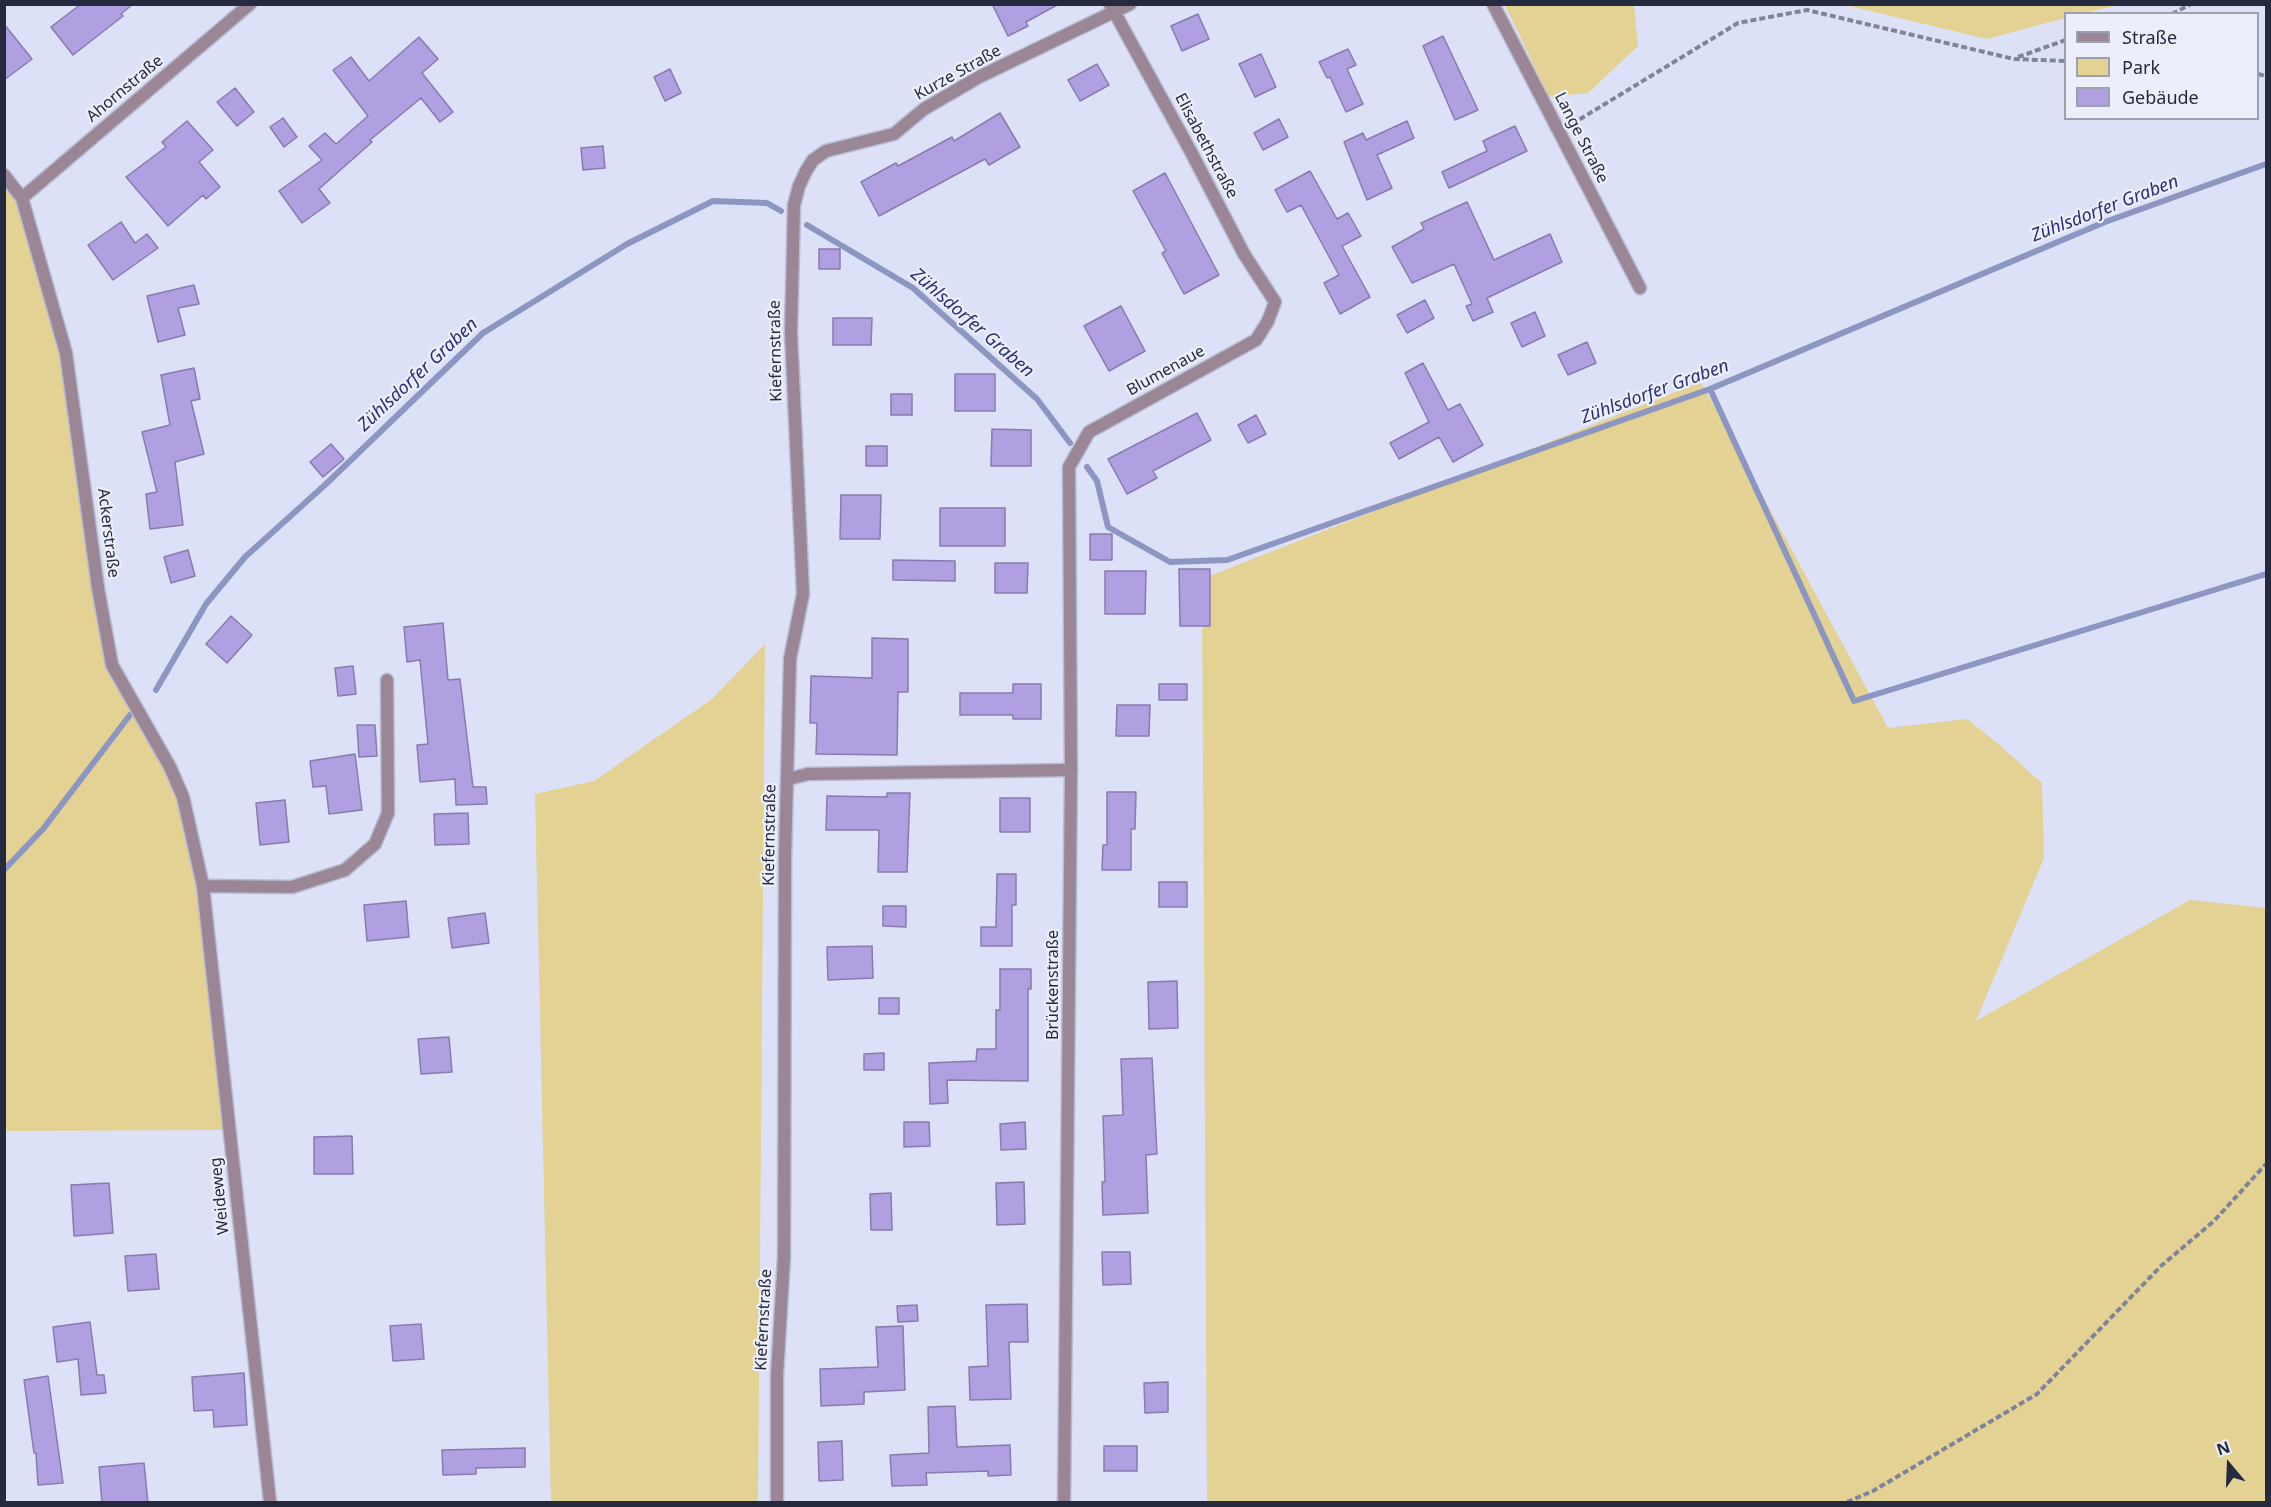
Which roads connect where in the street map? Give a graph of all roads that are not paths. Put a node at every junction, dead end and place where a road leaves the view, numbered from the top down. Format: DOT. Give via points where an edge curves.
graph roads {
  1 [pos="250,4"];
  2 [pos="1130,4"];
  3 [pos="1493,4"];
  4 [pos="1112,9"];
  5 [pos="806,171"];
  6 [pos="4,175"];
  7 [pos="22,198"];
  8 [pos="1640,288"];
  9 [pos="1275,302"];
  10 [pos="1069,467"];
  11 [pos="387,680"];
  12 [pos="1071,770"];
  13 [pos="788,779"];
  14 [pos="203,886"];
  15 [pos="270,1503"];
  16 [pos="777,1503"];
  17 [pos="1064,1503"];
  1 -- 7 [label="street, Ahornstraße"];
  2 -- 4 [label="street, Kurze Straße"];
  3 -- 8 [label="street, Lange Straße"];
  4 -- 5 [label="street, Kurze Straße" via="979,77 924,109 894,134 826,151"];
  4 -- 9 [label="street, Elisabethstraße" via="1244,254"];
  5 -- 13 [label="street, Kiefernstraße" via="794,205 792,238 791,333 803,594 790,659"];
  6 -- 7 [label="street, Ackerstraße"];
  7 -- 14 [label="street, Ackerstraße" via="66,353 112,665 170,766 183,797"];
  9 -- 10 [label="street, Blumenaue" via="1269,321 1256,340 1089,432"];
  10 -- 12 [label="street, Brückenstraße"];
  11 -- 14 [label="street" via="388,813 375,844 345,870 292,887"];
  12 -- 13 [label="street" via="808,774"];
  12 -- 17 [label="street, Brückenstraße"];
  13 -- 16 [label="street, Kiefernstraße" via="784,1258 777,1375"];
  14 -- 15 [label="street, Weideweg"];
}
